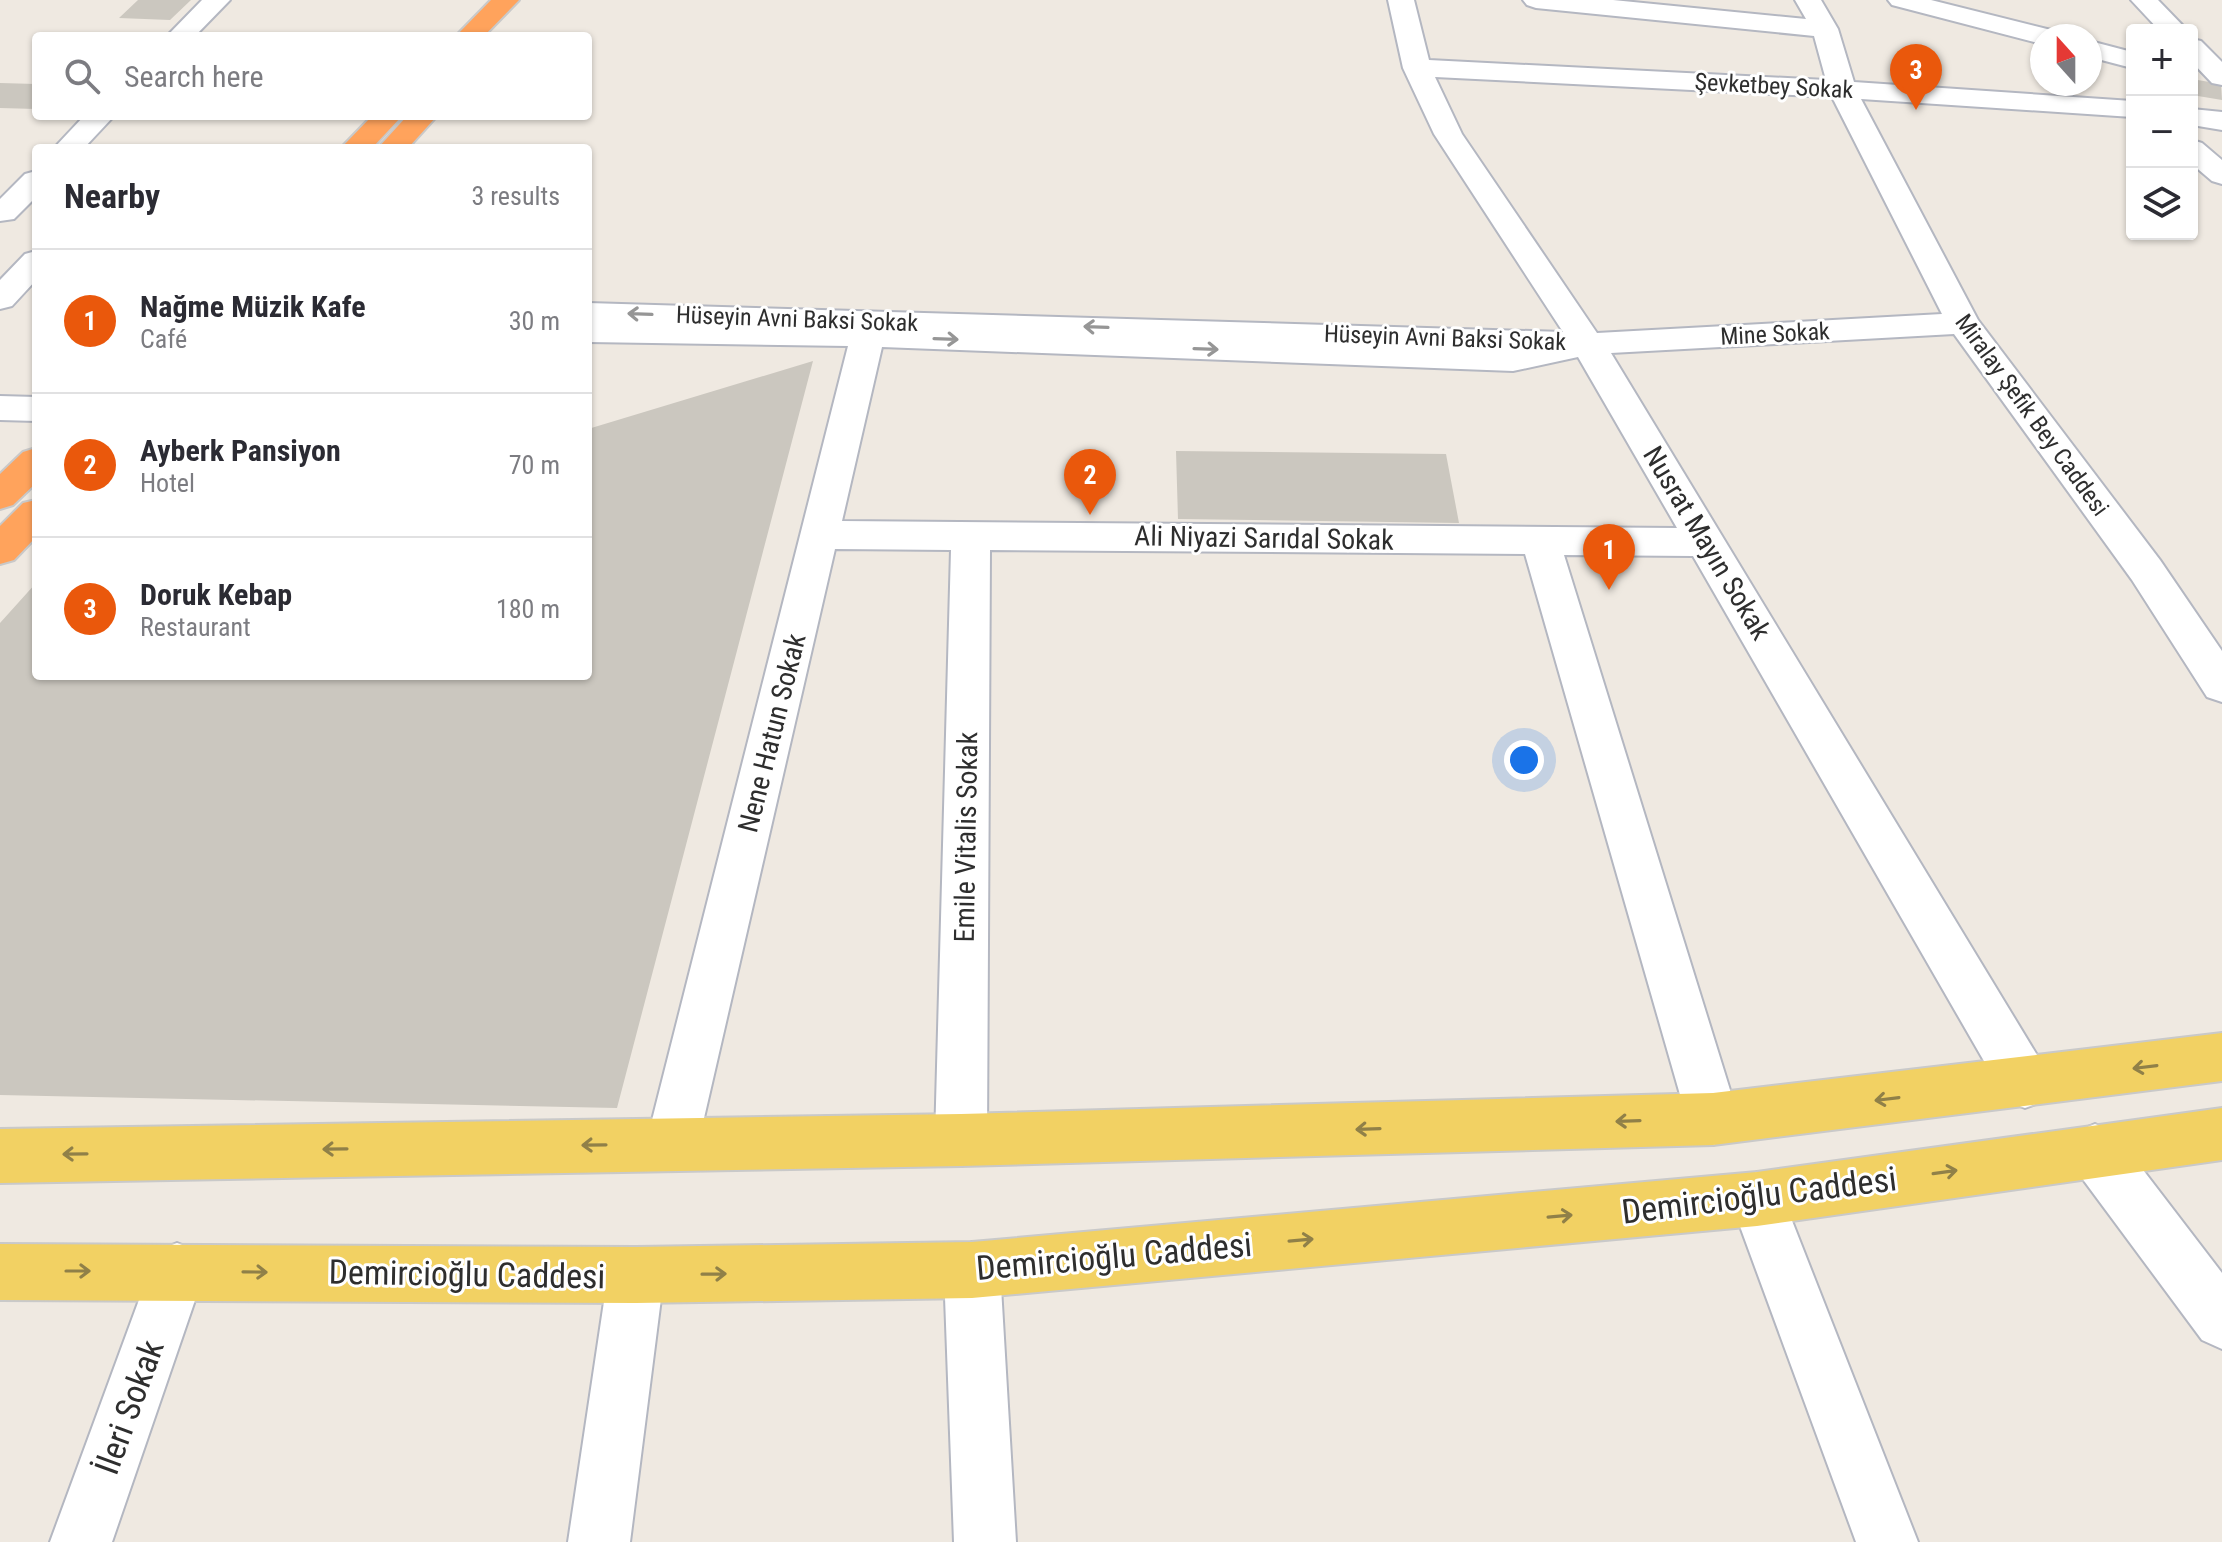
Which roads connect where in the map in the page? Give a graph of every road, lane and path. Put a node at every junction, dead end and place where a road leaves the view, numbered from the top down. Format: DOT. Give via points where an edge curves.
graph roads {
  1 [pos="217,0"];
  2 [pos="1401,0"];
  3 [pos="1536,0"];
  4 [pos="1901,0"];
  5 [pos="2144,0"];
  6 [pos="516,4"];
  7 [pos="1816,14"];
  8 [pos="2168,24"];
  9 [pos="184,32"];
  10 [pos="475,32"];
  11 [pos="503,32"];
  12 [pos="2030,33"];
  13 [pos="2102,52"];
  14 [pos="2198,54"];
  15 [pos="2126,58"];
  16 [pos="1417,68"];
  17 [pos="2198,76"];
  18 [pos="2222,80"];
  19 [pos="1842,89"];
  20 [pos="2126,109"];
  21 [pos="2198,118"];
  22 [pos="96,120"];
  23 [pos="384,120"];
  24 [pos="419,120"];
  25 [pos="2222,121"];
  26 [pos="72,144"];
  27 [pos="359,144"];
  28 [pos="396,144"];
  29 [pos="2198,154"];
  30 [pos="2222,175"];
  31 [pos="32,184"];
  32 [pos="1,212"];
  33 [pos="32,217"];
  34 [pos="32,265"];
  35 [pos="0,299"];
  36 [pos="592,313"];
  37 [pos="1963,323"];
  38 [pos="869,329"];
  39 [pos="592,331"];
  40 [pos="1588,344"];
  41 [pos="0,408"];
  42 [pos="32,409"];
  43 [pos="32,465"];
  44 [pos="0,496"];
  45 [pos="32,517"];
  46 [pos="971,534"];
  47 [pos="820,535"];
  48 [pos="1540,541"];
  49 [pos="1708,542"];
  50 [pos="0,550"];
  51 [pos="2215,666"];
  52 [pos="2222,1057"];
  53 [pos="2025,1083"];
  54 [pos="1713,1119"];
  55 [pos="2222,1134"];
  56 [pos="961,1140"];
  57 [pos="672,1144"];
  58 [pos="2095,1151"];
  59 [pos="0,1156"];
  60 [pos="1757,1199"];
  61 [pos="972,1270"];
  62 [pos="177,1271"];
  63 [pos="0,1272"];
  64 [pos="636,1275"];
  65 [pos="2222,1320"];
  66 [pos="81,1542"];
  67 [pos="599,1542"];
  68 [pos="985,1542"];
  69 [pos="1887,1542"];
  1 -- 9 [label="street"];
  2 -- 16 [label="street, Nusrat Mayın Sokak"];
  3 -- 7 [label="street"];
  4 -- 12 [label="street"];
  5 -- 8 [label="street"];
  6 -- 10 [label="highway"];
  6 -- 11 [label="highway"];
  7 -- 19 [label="street, Miralay Şefik Bey Caddesi"];
  13 -- 15 [label="street"];
  14 -- 18 [label="street"];
  16 -- 19 [label="street, Şevketbey Sokak"];
  16 -- 40 [label="street, Nusrat Mayın Sokak" via="1448,134"];
  17 -- 18 [label="street"];
  19 -- 20 [label="street, Şevketbey Sokak"];
  19 -- 37 [label="street, Miralay Şefik Bey Caddesi"];
  21 -- 25 [label="street"];
  22 -- 26 [label="street"];
  23 -- 27 [label="highway"];
  24 -- 28 [label="highway"];
  29 -- 30 [label="street"];
  31 -- 32 [label="street"];
  32 -- 33 [label="street"];
  34 -- 35 [label="street"];
  38 -- 36 [label="street, Hüseyin Avni Baksi Sokak, one-way"];
  37 -- 40 [label="street, Mine Sokak"];
  37 -- 51 [label="street, Miralay Şefik Bey Caddesi"];
  38 -- 39 [label="street, Hüseyin Avni Baksi Sokak"];
  38 -- 40 [label="street, Hüseyin Avni Baksi Sokak" via="1513,360"];
  38 -- 47 [label="street, Nene Hatun Sokak"];
  40 -- 49 [label="street, Nusrat Mayın Sokak"];
  41 -- 42 [label="street"];
  43 -- 44 [label="highway"];
  45 -- 50 [label="highway"];
  46 -- 47 [label="street, Ali Niyazi Sarıdal Sokak"];
  46 -- 48 [label="street, Ali Niyazi Sarıdal Sokak"];
  46 -- 56 [label="street, Emile Vitalis Sokak"];
  47 -- 57 [label="street, Nene Hatun Sokak"];
  48 -- 49 [label="street, Ali Niyazi Sarıdal Sokak"];
  48 -- 54 [label="street"];
  49 -- 53 [label="street, Nusrat Mayın Sokak"];
  52 -- 53 [label="main road, one-way"];
  53 -- 54 [label="main road, one-way"];
  54 -- 56 [label="main road, one-way"];
  55 -- 58 [label="main road, Demircioğlu Caddesi"];
  56 -- 57 [label="main road"];
  57 -- 59 [label="main road, one-way"];
  60 -- 58 [label="main road, Demircioğlu Caddesi, one-way"];
  58 -- 65 [label="street"];
  61 -- 60 [label="main road, Demircioğlu Caddesi, one-way"];
  60 -- 69 [label="street"];
  64 -- 61 [label="main road, Demircioğlu Caddesi, one-way"];
  61 -- 68 [label="street"];
  63 -- 62 [label="main road, Demircioğlu Caddesi, one-way"];
  62 -- 64 [label="main road, Demircioğlu Caddesi, one-way"];
  62 -- 66 [label="street, İleri Sokak"];
  64 -- 67 [label="street"];
}
